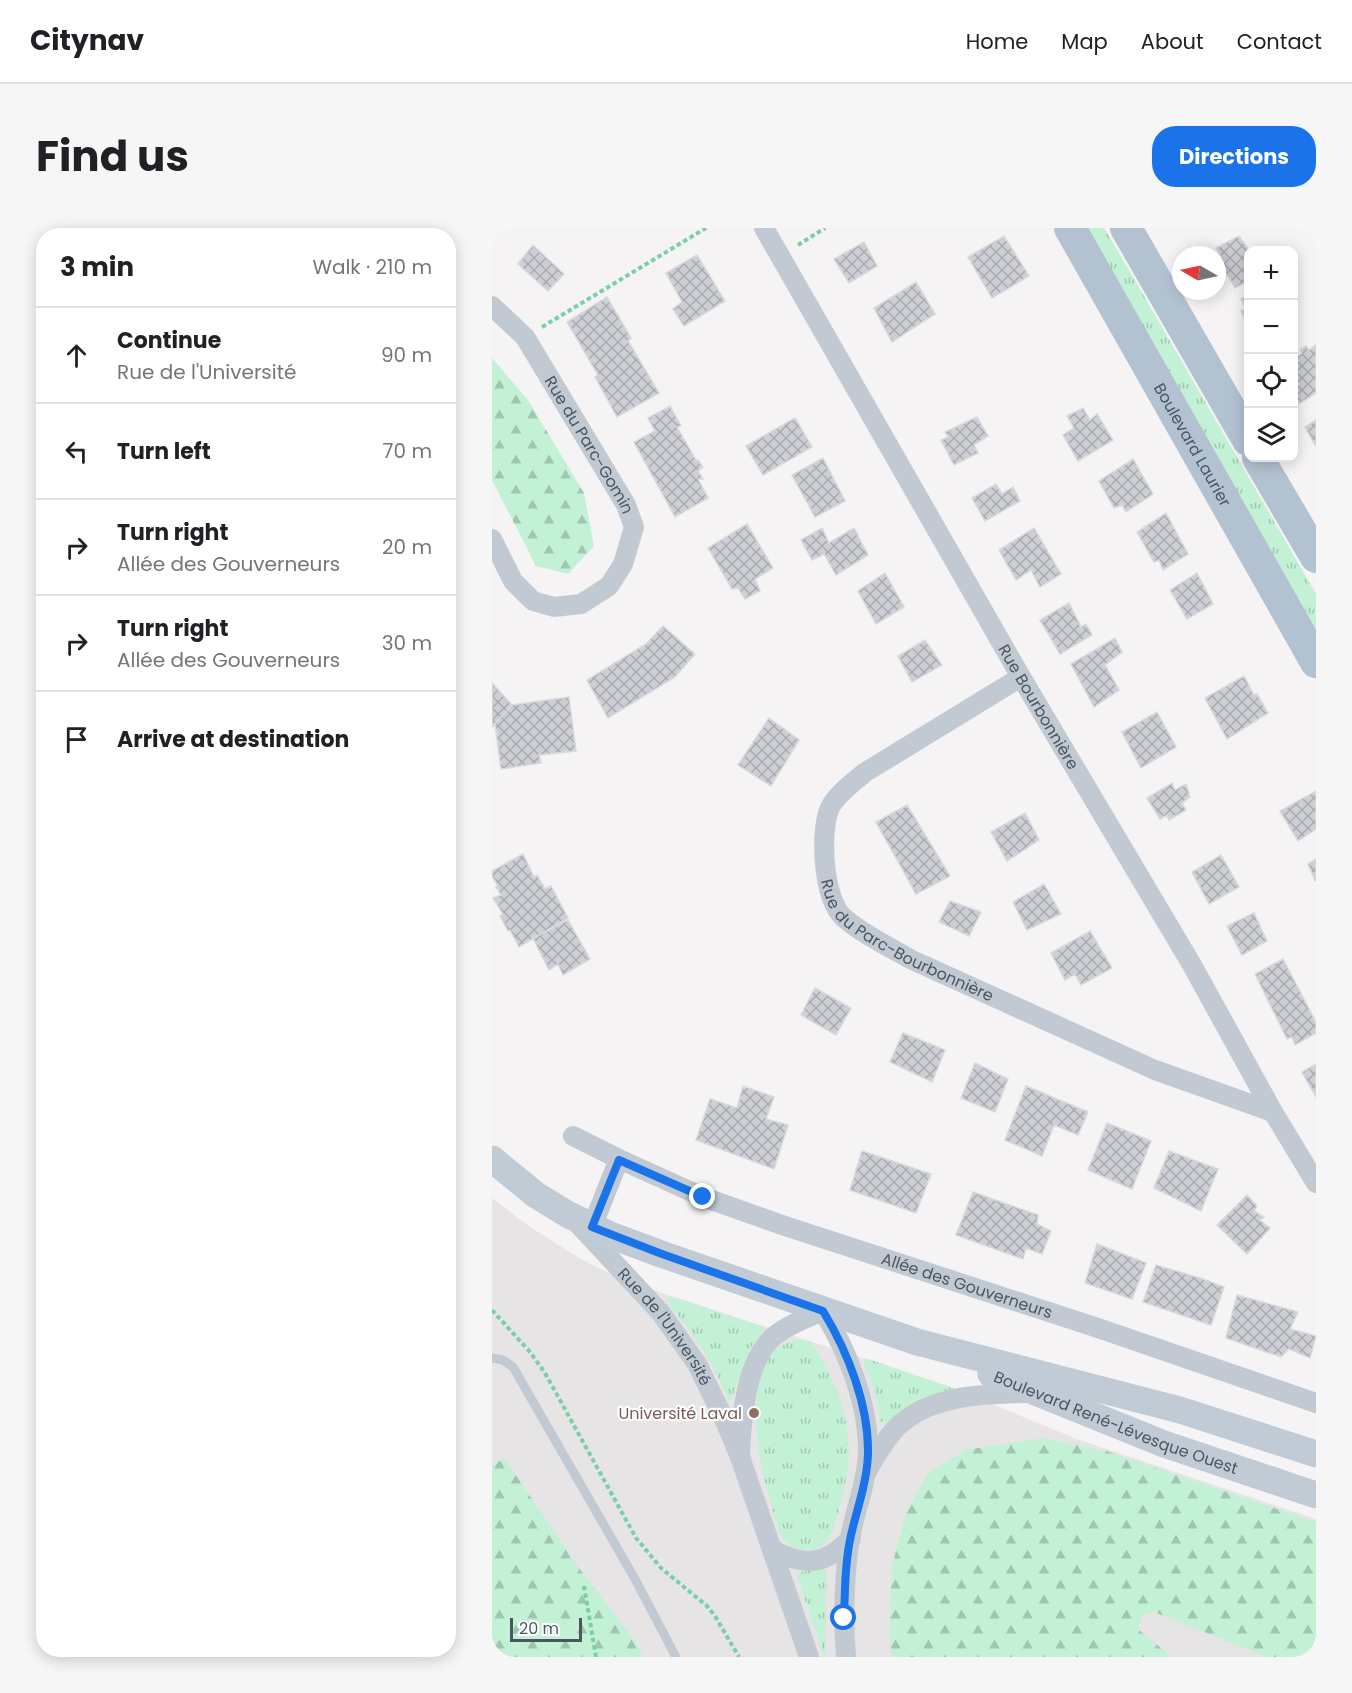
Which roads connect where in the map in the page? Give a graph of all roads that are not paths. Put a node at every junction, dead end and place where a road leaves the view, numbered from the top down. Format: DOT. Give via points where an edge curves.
graph roads {
  1 [pos="764,228"];
  2 [pos="1070,228"];
  3 [pos="1126,228"];
  4 [pos="492,306"];
  5 [pos="1244,433"];
  6 [pos="1260,462"];
  7 [pos="492,539"];
  8 [pos="1316,557"];
  9 [pos="1316,662"];
  10 [pos="1021,677"];
  11 [pos="1273,1112"];
  12 [pos="573,1136"];
  13 [pos="492,1159"];
  14 [pos="619,1160"];
  15 [pos="1316,1183"];
  16 [pos="567,1214"];
  17 [pos="592,1227"];
  18 [pos="823,1311"];
  19 [pos="917,1342"];
  20 [pos="492,1358"];
  21 [pos="1034,1393"];
  22 [pos="1316,1403"];
  23 [pos="1316,1454"];
  24 [pos="740,1457"];
  25 [pos="866,1473"];
  26 [pos="1316,1495"];
  27 [pos="851,1538"];
  28 [pos="773,1550"];
  29 [pos="676,1657"];
  30 [pos="809,1657"];
  31 [pos="846,1657"];
  1 -- 10 [label="street, Rue Bourbonnière"];
  2 -- 9 [label="main road, Boulevard Laurier"];
  3 -- 5 [label="main road"];
  4 -- 7 [label="street, Rue du Parc-Gomin" via="525,337 626,505 634,527 623,564 609,586 581,604 554,607 533,600 513,580"];
  6 -- 8 [label="main road"];
  10 -- 11 [label="street, Rue Bourbonnière" via="1192,965"];
  10 -- 11 [label="street, Rue du Parc-Bourbonnière" via="864,773 829,808 823,846 827,884 841,916 910,958 1144,1066"];
  11 -- 15 [label="street, Rue Bourbonnière"];
  12 -- 14 [label="street, Allée des Gouverneurs"];
  13 -- 16 [label="main road, Boulevard René-Lévesque Ouest" via="536,1195"];
  14 -- 17 [label="street"];
  14 -- 22 [label="street, Allée des Gouverneurs" via="703,1197 771,1221"];
  16 -- 17 [label="main road, Boulevard René-Lévesque Ouest"];
  16 -- 24 [label="street, Rue de l'Université" via="645,1294 679,1337 712,1393"];
  17 -- 18 [label="main road, Boulevard René-Lévesque Ouest"];
  18 -- 19 [label="main road, Boulevard René-Lévesque Ouest"];
  18 -- 24 [label="street, Rue de l'Université" via="774,1336 763,1348 747,1396"];
  18 -- 25 [label="street" via="853,1376 863,1412"];
  19 -- 21 [label="main road, Boulevard René-Lévesque Ouest"];
  19 -- 23 [label="main road, Boulevard René-Lévesque Ouest" via="1180,1410"];
  20 -- 29 [label="lane" via="513,1367"];
  21 -- 25 [label="street" via="977,1396 926,1408 897,1427"];
  21 -- 26 [label="main road, Boulevard René-Lévesque Ouest" via="1164,1444"];
  24 -- 28 [label="street, Rue de l'Université"];
  25 -- 27 [label="street"];
  27 -- 28 [label="street" via="834,1554 814,1561 795,1560"];
  27 -- 31 [label="street" via="845,1595"];
  28 -- 30 [label="street, Rue de l'Université"];
}
